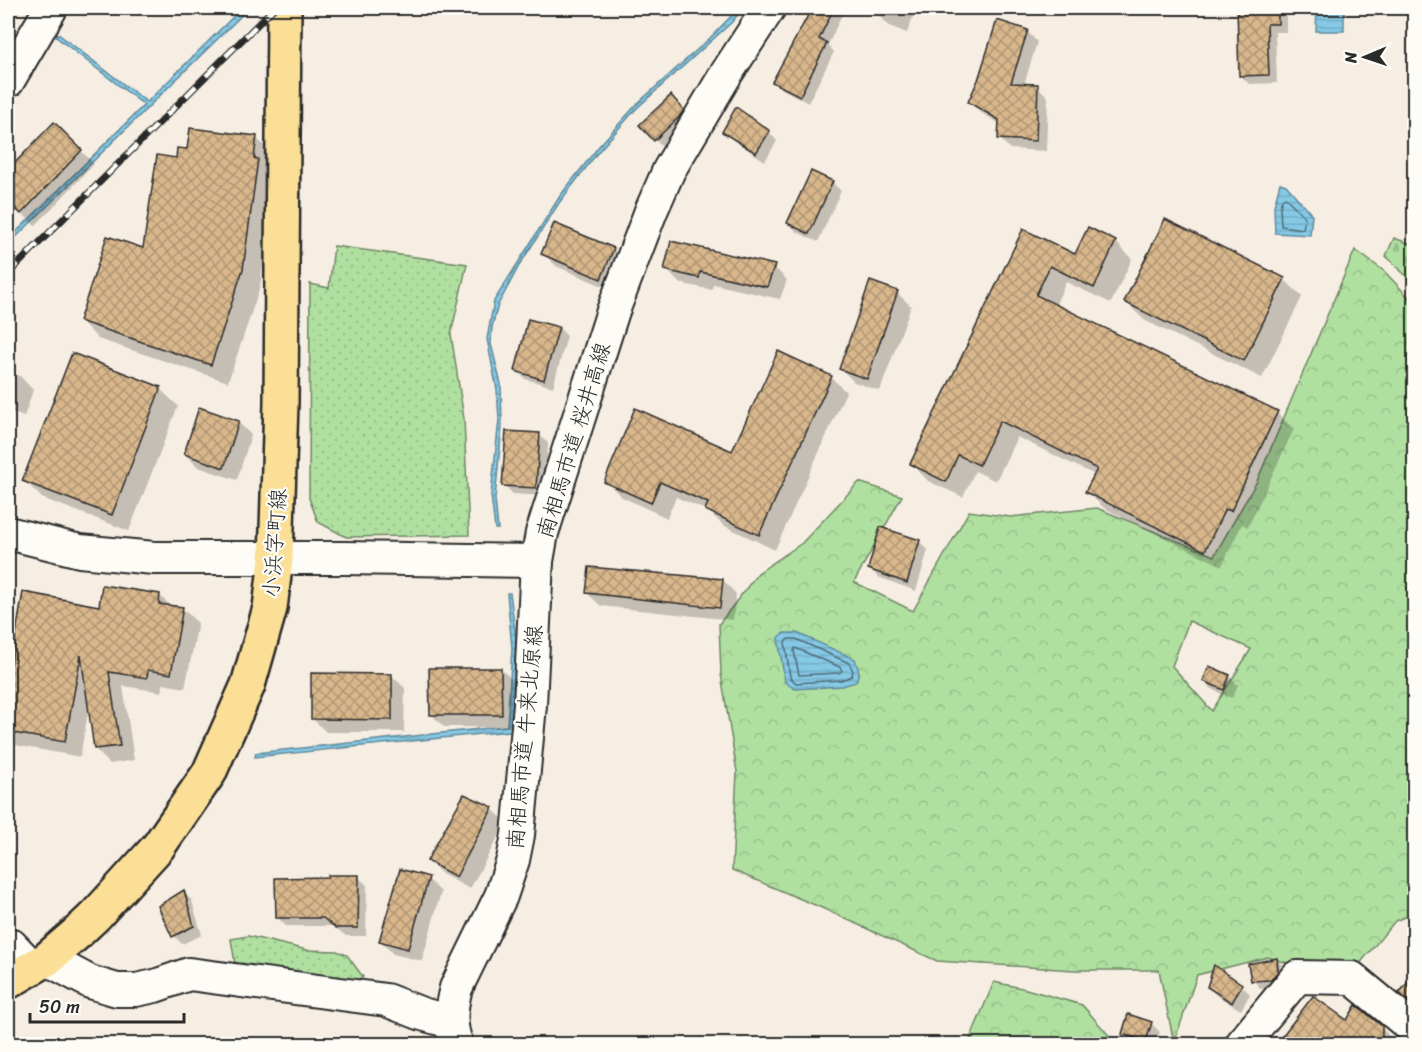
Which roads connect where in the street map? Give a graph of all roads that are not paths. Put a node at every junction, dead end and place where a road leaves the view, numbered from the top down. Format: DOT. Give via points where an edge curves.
graph roads {
  1 [pos="284,8"];
  2 [pos="769,8"];
  3 [pos="43,9"];
  4 [pos="8,81"];
  5 [pos="8,533"];
  6 [pos="276,559"];
  7 [pos="537,561"];
  8 [pos="8,945"];
  9 [pos="29,969"];
  10 [pos="1414,1029"];
  11 [pos="454,1033"];
  12 [pos="1242,1044"];
  13 [pos="1402,1044"];
  1 -- 6 [label="main road, 小浜字町線"];
  2 -- 7 [label="street, 南相馬市道 桜井高線" via="669,170 651,211 607,331"];
  3 -- 4 [label="street"];
  5 -- 6 [label="street, 南相馬市道 桜井高線" via="121,555"];
  6 -- 7 [label="street, 南相馬市道 桜井高線"];
  6 -- 9 [label="main road, 小浜字町線" via="270,608 248,685 209,773 158,847 95,916"];
  7 -- 11 [label="street, 南相馬市道 牛来北原線" via="518,835 501,896 456,988 452,1004"];
  8 -- 9 [label="street"];
  9 -- 11 [label="street" via="117,990 155,986 189,974 386,1000 422,1014"];
  10 -- 12 [label="street" via="1352,978 1297,977"];
  10 -- 13 [label="street"];
}
